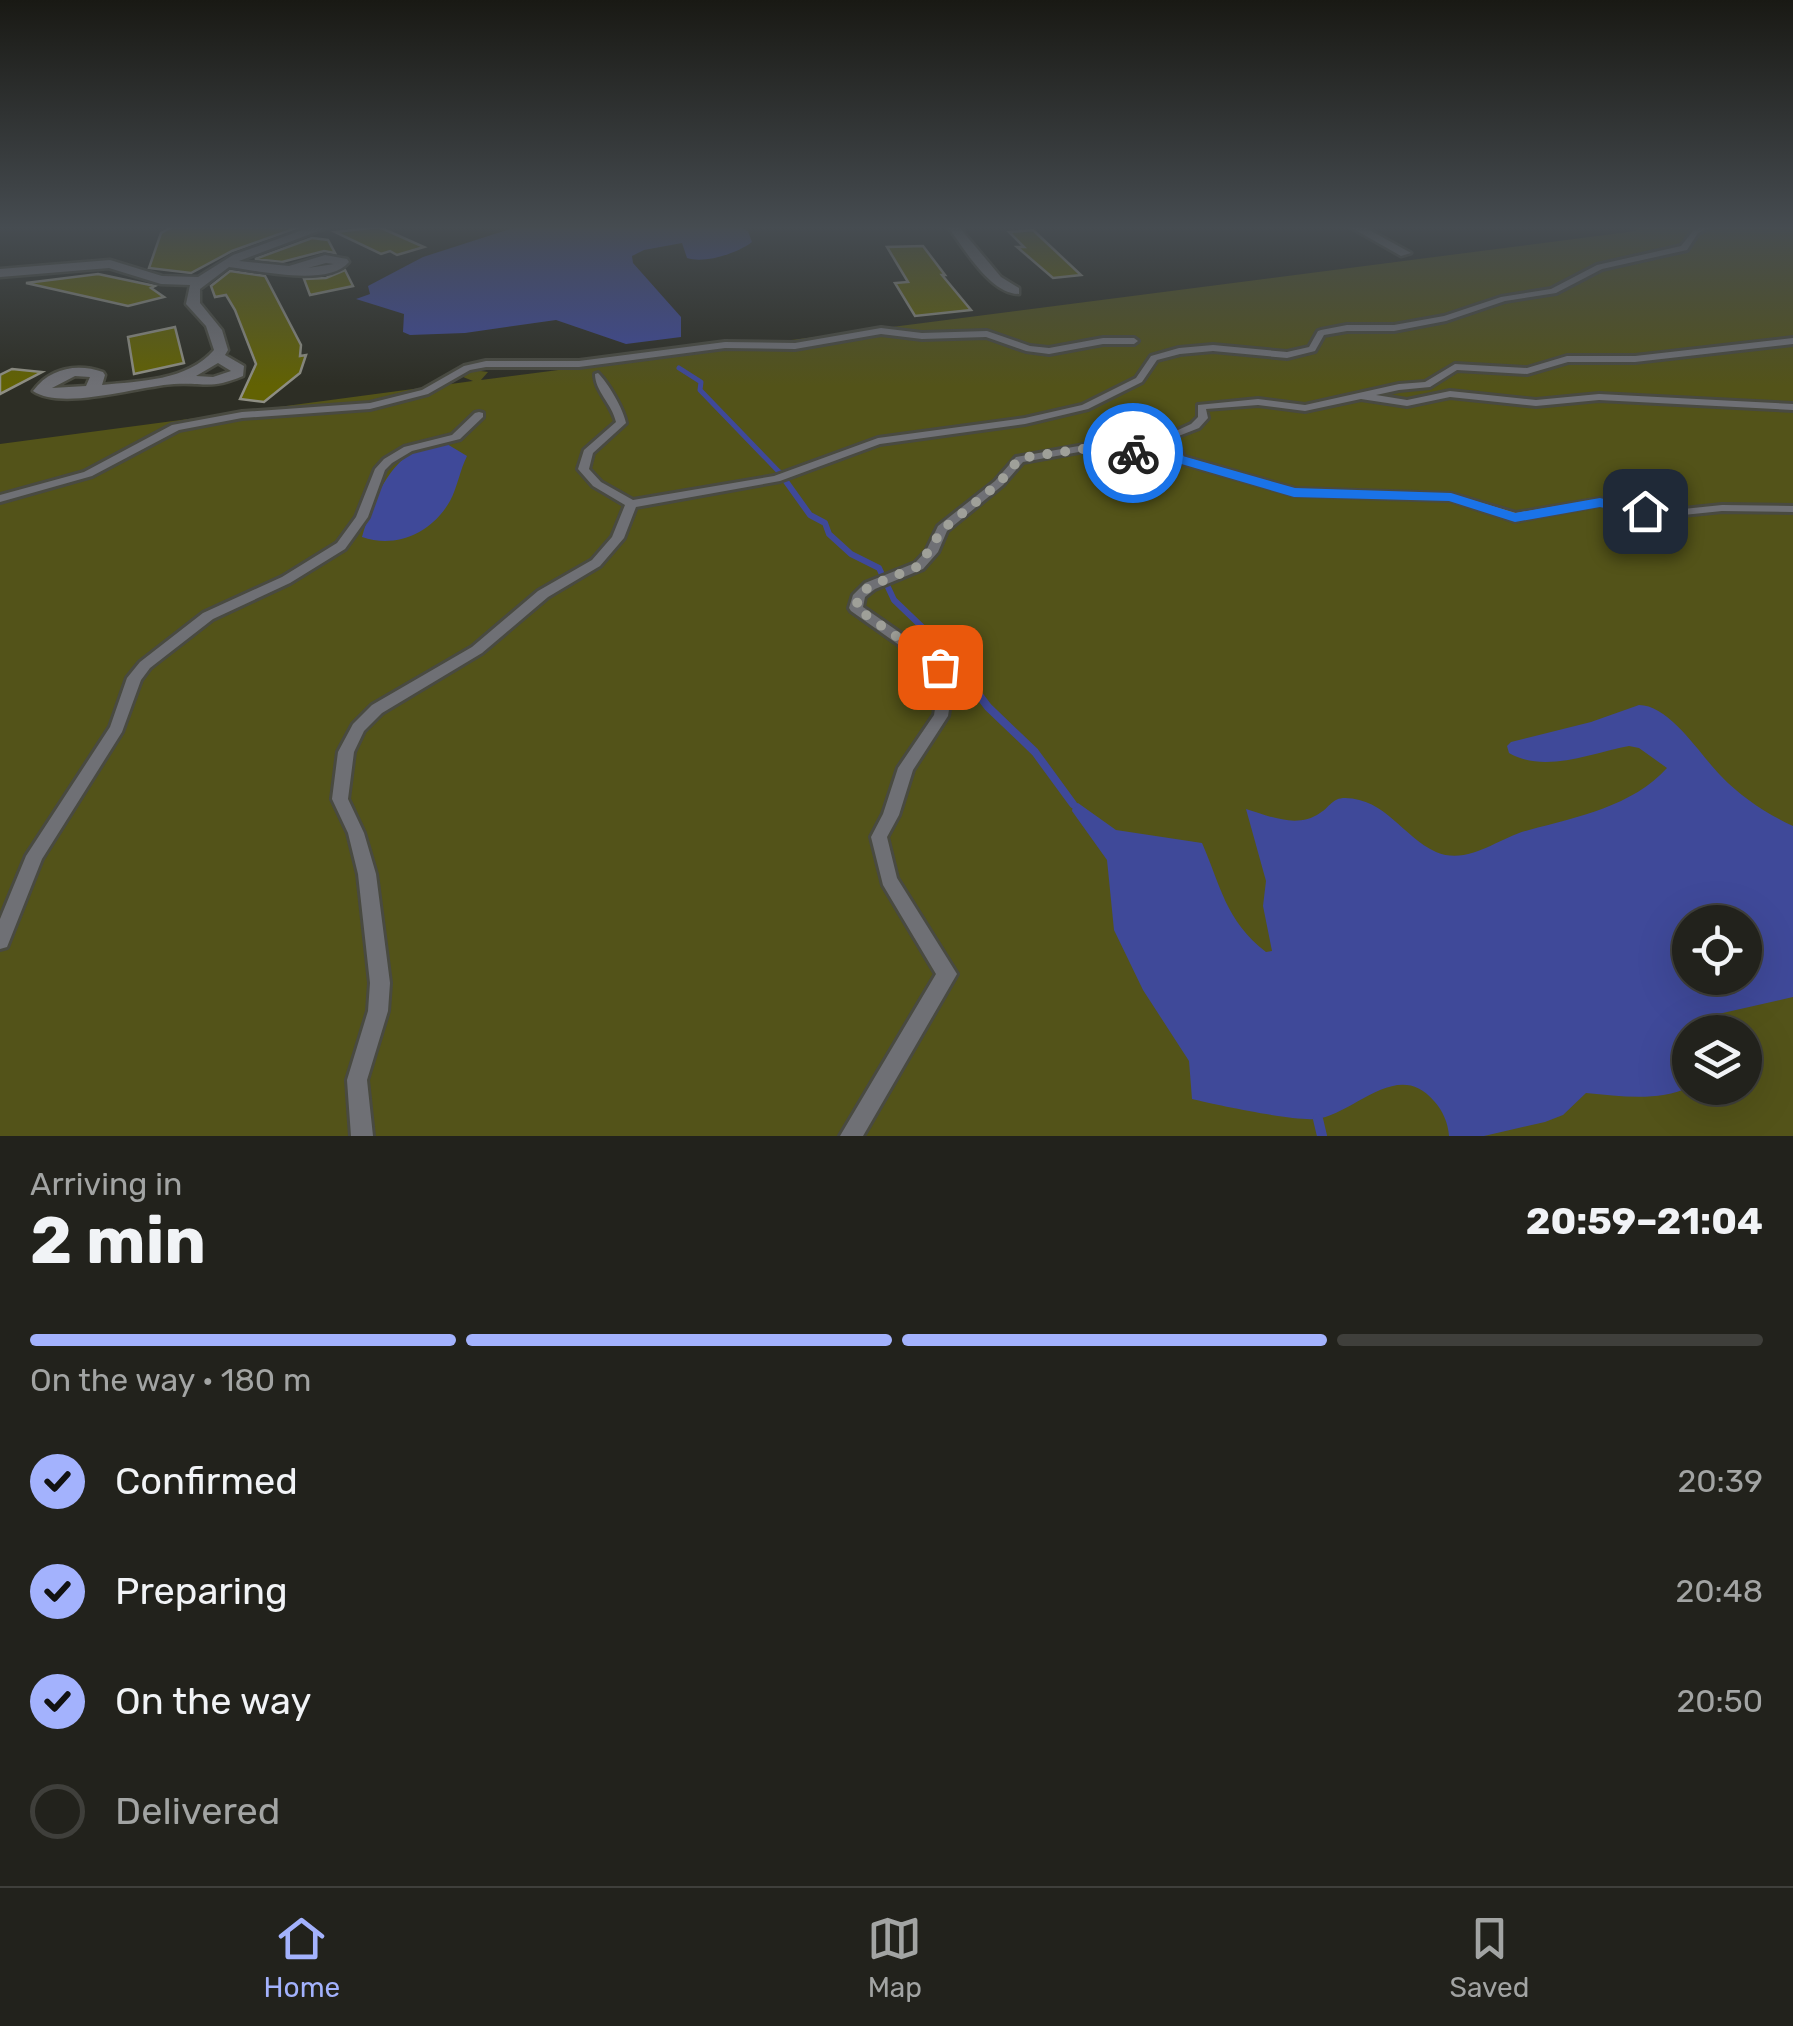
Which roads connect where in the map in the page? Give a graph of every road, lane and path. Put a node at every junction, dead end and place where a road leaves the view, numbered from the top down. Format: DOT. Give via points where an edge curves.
graph roads {
  1 [pos="162,280"];
  2 [pos="996,280"];
  3 [pos="1571,280"];
  4 [pos="200,281"];
  5 [pos="1014,291"];
  6 [pos="1134,341"];
  7 [pos="1793,341"];
  8 [pos="218,357"];
  9 [pos="598,376"];
  10 [pos="173,380"];
  11 [pos="93,388"];
  12 [pos="1361,396"];
  13 [pos="1793,407"];
  14 [pos="479,415"];
  15 [pos="1179,459"];
  16 [pos="0,499"];
  17 [pos="630,504"];
  18 [pos="1793,509"];
  19 [pos="0,941"];
  20 [pos="362,1136"];
  21 [pos="851,1136"];
  1 -- 4 [label="street"];
  2 -- 5 [label="street"];
  3 -- 17 [label="lane" via="1540,295 1504,298 1446,318 1321,333 1312,349 1286,355 1179,351 1154,358 1139,380 1084,407 878,441 776,479"];
  4 -- 8 [label="street" via="190,298 215,326"];
  6 -- 16 [label="lane" via="1049,351 986,334 881,332 579,364 486,364 425,392 370,406 176,426 88,474"];
  7 -- 12 [label="lane" via="1635,359 1567,359 1527,371 1454,367 1427,385"];
  8 -- 10 [label="street"];
  8 -- 10 [label="street" via="238,373 215,382"];
  9 -- 17 [label="lane" via="622,423 588,452 584,469"];
  10 -- 11 [label="street"];
  12 -- 13 [label="lane" via="1408,404 1450,394 1536,403 1599,397"];
  12 -- 15 [label="lane" via="1306,408 1258,402 1200,407 1203,418 1196,426 1170,436"];
  14 -- 19 [label="lane" via="456,437 388,461 341,546 208,616 145,665 117,728 35,856"];
  15 -- 18 [label="lane" via="1294,492 1451,497 1515,517 1600,502 1664,514"];
  15 -- 21 [label="lane" via="1090,448 1020,458 942,530 919,566 859,595 856,608 940,667 941,716 906,768 879,836 889,880 947,974"];
  17 -- 20 [label="lane" via="618,538 596,563 543,594 468,657 377,709 346,752 340,799 367,874 380,984 357,1080"];
}
